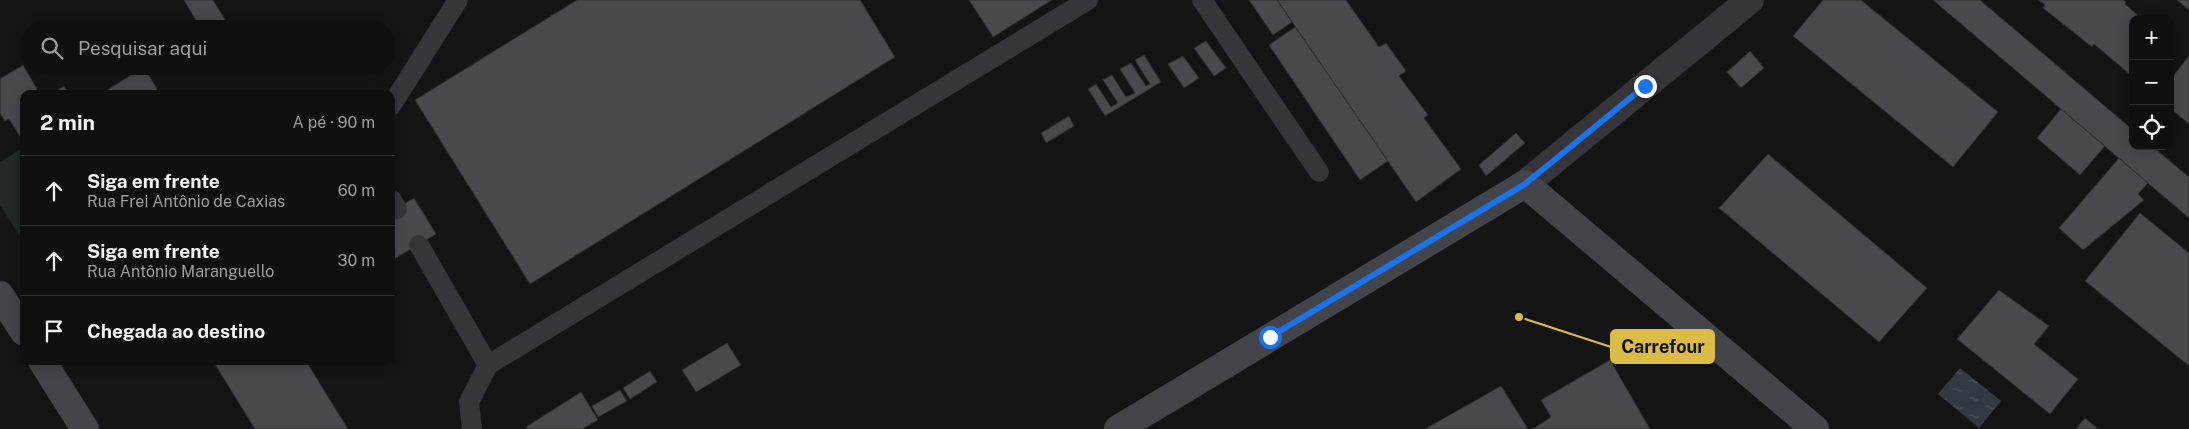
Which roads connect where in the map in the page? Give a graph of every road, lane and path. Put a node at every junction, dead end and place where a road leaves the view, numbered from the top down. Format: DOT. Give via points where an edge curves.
graph roads {
  1 [pos="458,0"];
  2 [pos="1088,0"];
  3 [pos="1202,0"];
  4 [pos="1750,0"];
  5 [pos="395,100"];
  6 [pos="1319,172"];
  7 [pos="1525,184"];
  8 [pos="418,245"];
  9 [pos="0,295"];
  10 [pos="20,326"];
  11 [pos="45,365"];
  12 [pos="488,365"];
  13 [pos="85,429"];
  14 [pos="472,429"];
  15 [pos="1118,429"];
  16 [pos="1815,429"];
  1 -- 5 [label="lane"];
  2 -- 12 [label="lane"];
  3 -- 6 [label="lane"];
  4 -- 7 [label="street"];
  7 -- 15 [label="street"];
  7 -- 16 [label="street"];
  8 -- 12 [label="lane"];
  9 -- 10 [label="street"];
  11 -- 13 [label="street"];
  12 -- 14 [label="lane" via="469,402"];
}
